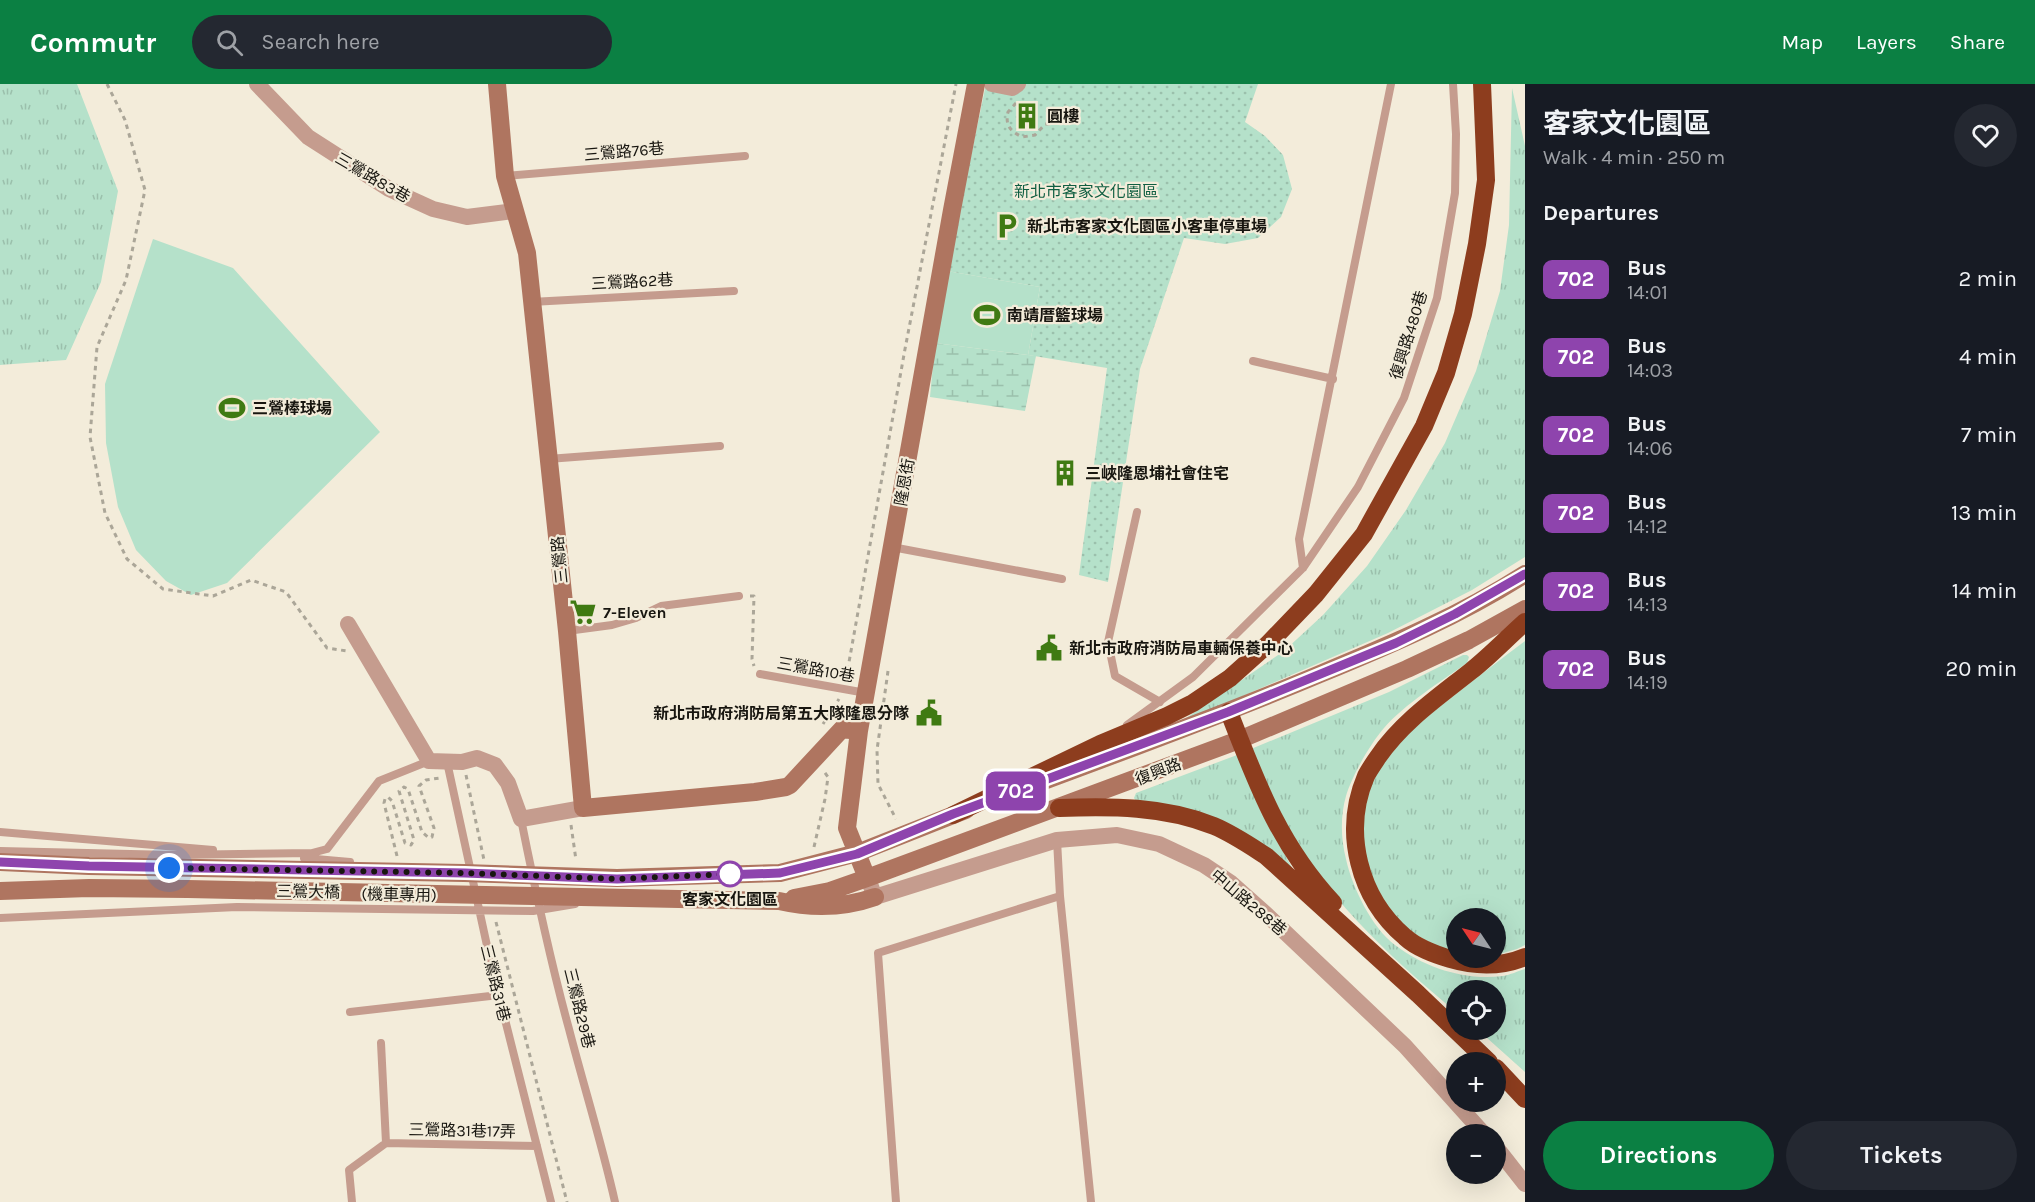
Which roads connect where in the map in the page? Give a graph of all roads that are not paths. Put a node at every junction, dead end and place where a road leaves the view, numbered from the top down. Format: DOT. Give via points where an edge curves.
graph roads {
  1 [pos="257,84"];
  2 [pos="497,84"];
  3 [pos="976,84"];
  4 [pos="992,84"];
  5 [pos="1391,84"];
  6 [pos="1453,84"];
  7 [pos="1482,84"];
  8 [pos="1020,92"];
  9 [pos="745,156"];
  10 [pos="505,176"];
  11 [pos="514,211"];
  12 [pos="734,291"];
  13 [pos="531,302"];
  14 [pos="1253,361"];
  15 [pos="1333,379"];
  16 [pos="720,446"];
  17 [pos="548,459"];
  18 [pos="1137,512"];
  19 [pos="892,547"];
  20 [pos="1303,568"];
  21 [pos="1525,574"];
  22 [pos="1062,579"];
  23 [pos="739,596"];
  24 [pos="1525,609"];
  25 [pos="1525,622"];
  26 [pos="348,624"];
  27 [pos="567,631"];
  28 [pos="760,674"];
  29 [pos="866,693"];
  30 [pos="1161,702"];
  31 [pos="1228,712"];
  32 [pos="859,731"];
  33 [pos="1239,740"];
  34 [pos="1100,744"];
  35 [pos="429,761"];
  36 [pos="455,762"];
  37 [pos="1059,808"];
  38 [pos="576,809"];
  39 [pos="953,814"];
  40 [pos="522,819"];
  41 [pos="0,832"];
  42 [pos="1057,840"];
  43 [pos="0,851"];
  44 [pos="857,854"];
  45 [pos="0,862"];
  46 [pos="89,866"];
  47 [pos="0,870"];
  48 [pos="465,873"];
  49 [pos="867,878"];
  50 [pos="617,879"];
  51 [pos="0,882"];
  52 [pos="89,888"];
  53 [pos="0,891"];
  54 [pos="1060,896"];
  55 [pos="616,897"];
  56 [pos="875,897"];
  57 [pos="779,901"];
  58 [pos="0,918"];
  59 [pos="1525,957"];
  60 [pos="499,994"];
  61 [pos="1418,994"];
  62 [pos="350,1012"];
  63 [pos="381,1043"];
  64 [pos="1479,1052"];
  65 [pos="1506,1079"];
  66 [pos="1525,1099"];
  67 [pos="1475,1124"];
  68 [pos="386,1143"];
  69 [pos="537,1146"];
  70 [pos="1506,1160"];
  71 [pos="1525,1184"];
  72 [pos="352,1202"];
  73 [pos="551,1202"];
  74 [pos="615,1202"];
  75 [pos="896,1202"];
  76 [pos="1091,1202"];
  1 -- 11 [label="street, 三鶯路83巷" via="308,137 389,189 433,209 467,217"];
  2 -- 10 [label="main road, 三鶯路"];
  3 -- 19 [label="main road, 隆恩街"];
  4 -- 8 [label="street"];
  5 -- 15 [label="lane"];
  6 -- 20 [label="lane, 復興路480巷" via="1455,193 1437,298 1404,398 1358,487"];
  7 -- 34 [label="highway" via="1486,180 1463,314 1446,373 1424,426 1364,534 1316,594 1230,678 1167,716"];
  9 -- 10 [label="lane, 三鶯路76巷"];
  10 -- 11 [label="main road, 三鶯路"];
  11 -- 13 [label="main road, 三鶯路" via="527,253"];
  12 -- 13 [label="lane, 三鶯路62巷"];
  13 -- 17 [label="main road, 三鶯路"];
  14 -- 15 [label="lane"];
  15 -- 20 [label="lane" via="1299,539"];
  16 -- 17 [label="lane"];
  17 -- 27 [label="main road, 三鶯路"];
  18 -- 30 [label="lane" via="1108,642 1115,676"];
  19 -- 22 [label="lane"];
  19 -- 29 [label="main road, 隆恩街"];
  20 -- 30 [label="lane, 復興路480巷" via="1193,677"];
  21 -- 31 [label="main road, 復興路" via="1396,643"];
  23 -- 27 [label="lane" via="661,606 612,625"];
  24 -- 33 [label="main road, 復興路" via="1407,669"];
  25 -- 59 [label="highway" via="1391,738 1366,775 1355,815 1356,853 1367,888 1384,916 1406,938 1432,953 1464,963 1489,965"];
  26 -- 35 [label="street"];
  27 -- 38 [label="main road, 三鶯路"];
  28 -- 29 [label="lane, 三鶯路10巷"];
  29 -- 32 [label="main road, 隆恩街"];
  30 -- 34 [label="lane, 復興路480巷"];
  31 -- 33 [label="highway"];
  31 -- 39 [label="main road, 復興路"];
  32 -- 38 [label="main road" via="842,729 790,785"];
  32 -- 44 [label="main road, 隆恩街" via="847,828"];
  33 -- 37 [label="main road, 復興路"];
  33 -- 61 [label="highway" via="1262,799 1300,866"];
  34 -- 39 [label="highway"];
  35 -- 36 [label="street"];
  35 -- 43 [label="lane" via="379,781 327,849 312,854"];
  36 -- 40 [label="street" via="477,758 495,765 508,783"];
  36 -- 60 [label="lane, 三鶯路31巷"];
  37 -- 49 [label="main road, 復興路"];
  37 -- 61 [label="highway" via="1152,811 1185,817 1240,839 1266,856"];
  38 -- 40 [label="street"];
  39 -- 44 [label="main road, 復興路"];
  40 -- 74 [label="lane, 三鶯路29巷" via="568,1029"];
  41 -- 48 [label="lane, (機車專用)"];
  42 -- 54 [label="lane"];
  42 -- 56 [label="street, 中山路288巷"];
  42 -- 67 [label="street, 中山路288巷" via="1116,835 1159,844 1204,865 1268,916 1405,1046"];
  44 -- 49 [label="main road, 隆恩街"];
  44 -- 50 [label="main road, 復興路" via="780,873"];
  45 -- 46 [label="main road, 三鶯大橋"];
  46 -- 47 [label="main road"];
  46 -- 48 [label="main road, 三鶯大橋"];
  48 -- 50 [label="main road, 三鶯大橋"];
  49 -- 56 [label="street"];
  49 -- 57 [label="main road, 復興路" via="830,891"];
  51 -- 52 [label="main road"];
  52 -- 53 [label="main road, 三鶯大橋"];
  52 -- 55 [label="main road, 三鶯大橋"];
  54 -- 75 [label="lane" via="878,954"];
  54 -- 76 [label="lane"];
  55 -- 57 [label="main road, 三鶯大橋"];
  55 -- 58 [label="lane, (機車專用)" via="533,911 237,907"];
  56 -- 57 [label="main road" via="858,903 817,906"];
  60 -- 62 [label="lane"];
  60 -- 69 [label="lane, 三鶯路31巷"];
  61 -- 64 [label="highway"];
  63 -- 68 [label="lane, 三鶯路31巷17弄"];
  65 -- 66 [label="highway"];
  68 -- 69 [label="lane, 三鶯路31巷17弄"];
  68 -- 72 [label="lane, 三鶯路31巷17弄" via="349,1170"];
  69 -- 73 [label="lane, 三鶯路31巷"];
  70 -- 71 [label="street"];
}
